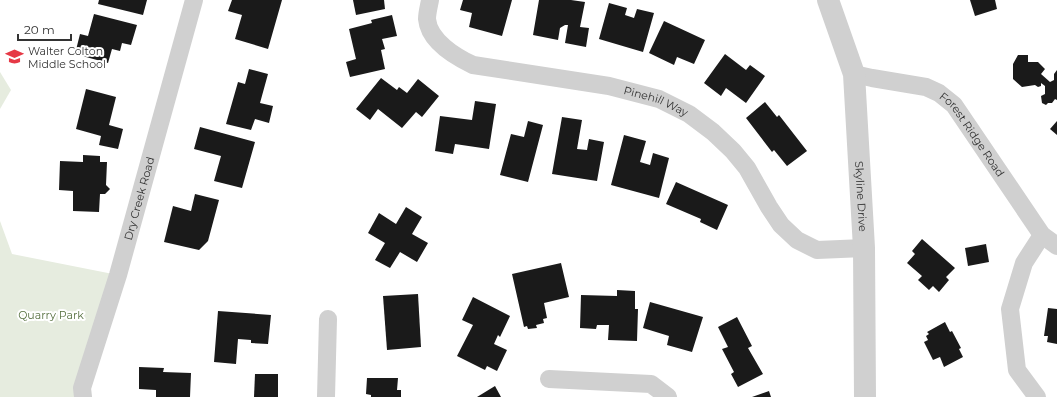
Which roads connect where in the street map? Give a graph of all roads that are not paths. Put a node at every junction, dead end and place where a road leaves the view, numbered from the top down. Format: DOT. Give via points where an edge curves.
graph roads {
  1 [pos="194,0"];
  2 [pos="430,0"];
  3 [pos="828,0"];
  4 [pos="854,74"];
  5 [pos="1042,235"];
  6 [pos="1057,246"];
  7 [pos="864,248"];
  8 [pos="328,318"];
  9 [pos="549,380"];
  10 [pos="82,397"];
  11 [pos="326,397"];
  12 [pos="668,397"];
  13 [pos="865,397"];
  14 [pos="1037,397"];
  1 -- 10 [label="street, Dry Creek Road" via="118,275 82,388"];
  2 -- 7 [label="street, Pinehill Way" via="427,20 432,33 443,47 457,57 473,65 609,86 658,99 689,114 733,151 747,168 781,225 797,240 818,250"];
  3 -- 4 [label="street, Skyline Drive"];
  4 -- 5 [label="street, Forest Ridge Road" via="926,87 940,93 954,105"];
  4 -- 7 [label="street, Skyline Drive"];
  5 -- 6 [label="street, Forest Ridge Road"];
  5 -- 14 [label="street" via="1024,263 1010,309 1017,370"];
  7 -- 13 [label="street, Skyline Drive"];
  8 -- 11 [label="street"];
  9 -- 12 [label="street" via="652,384"];
}
